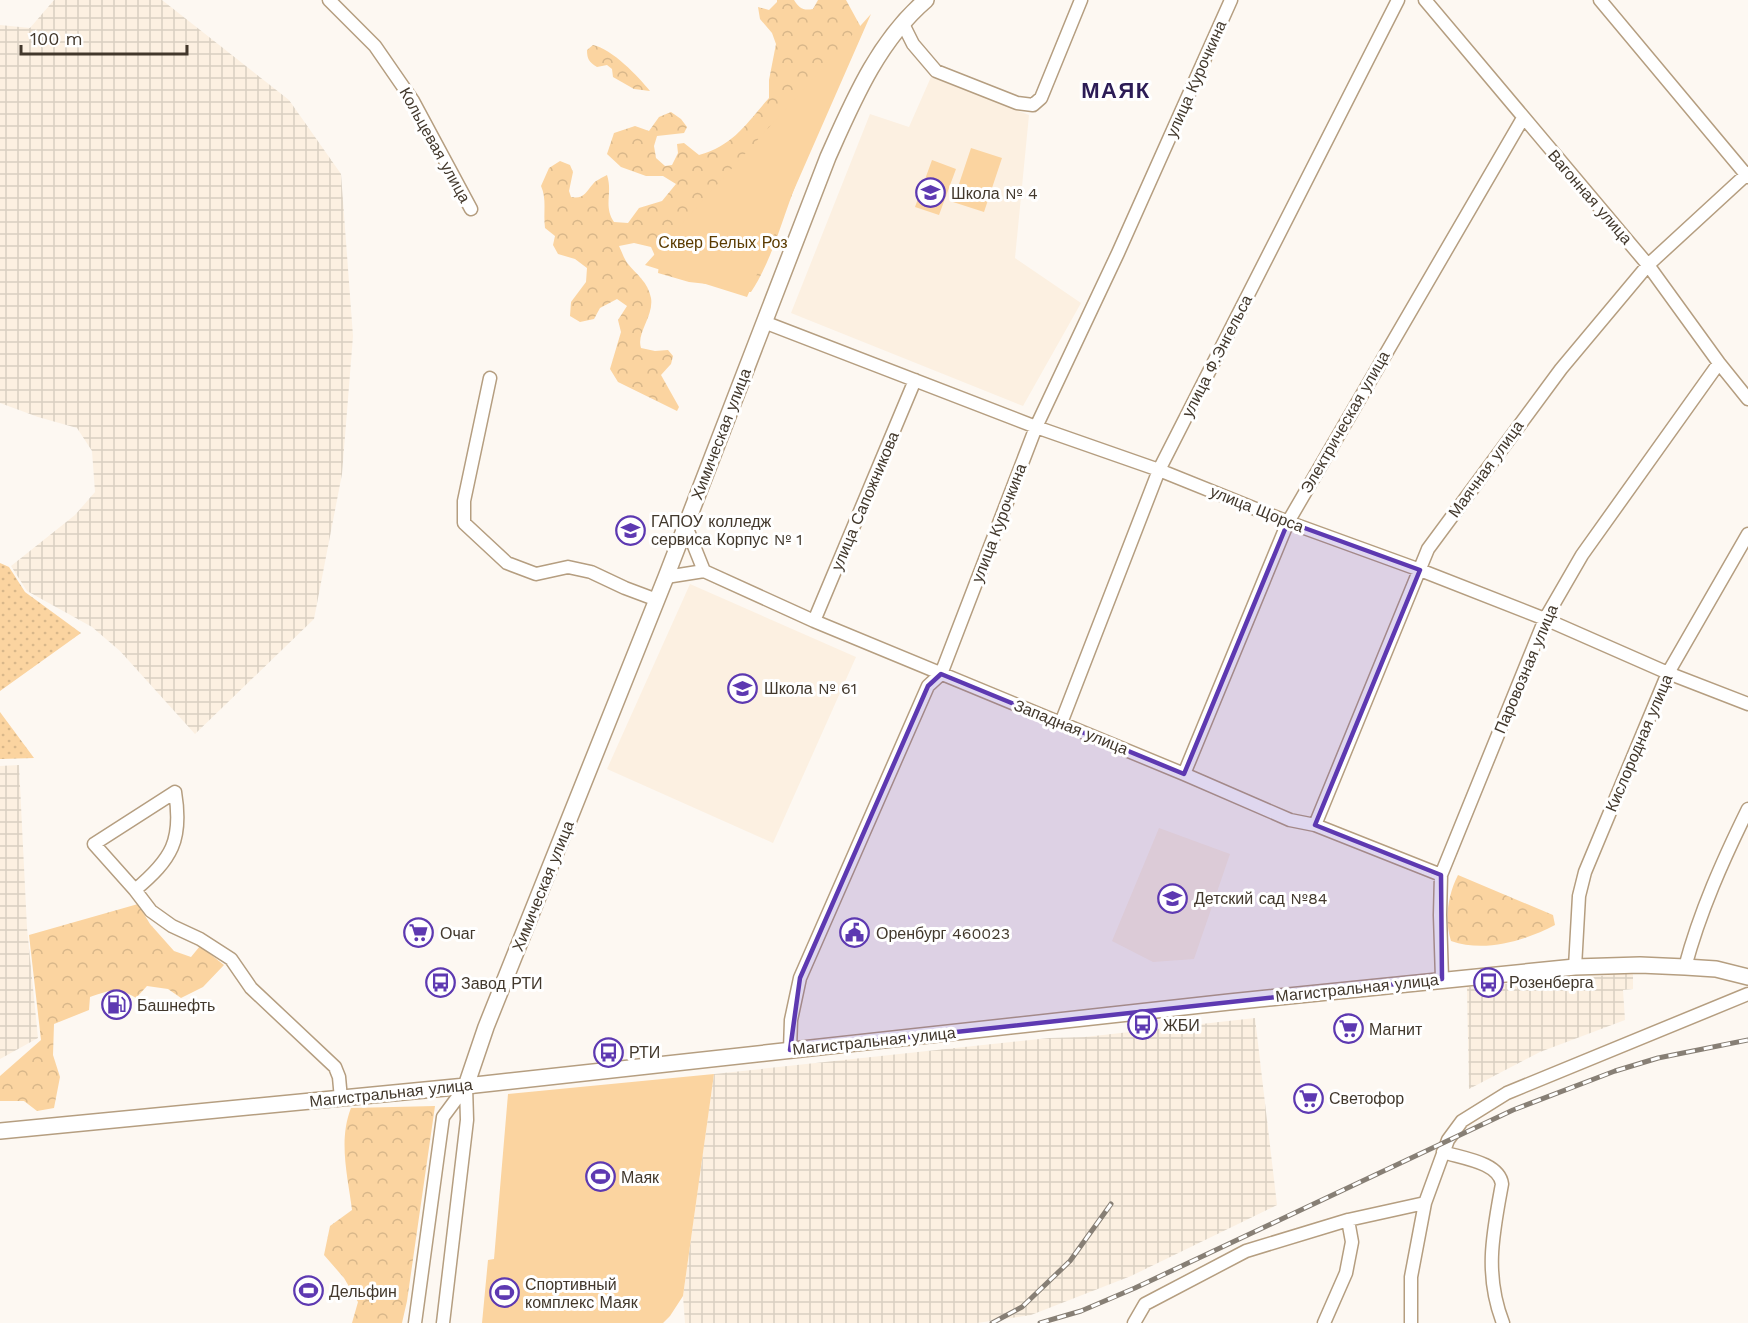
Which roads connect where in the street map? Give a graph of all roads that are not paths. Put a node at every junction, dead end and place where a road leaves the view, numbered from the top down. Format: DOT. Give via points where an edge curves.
graph roads {
  1 [pos="329,0"];
  2 [pos="926,0"];
  3 [pos="1081,0"];
  4 [pos="1231,0"];
  5 [pos="1398,0"];
  6 [pos="1425,0"];
  7 [pos="1600,0"];
  8 [pos="903,24"];
  9 [pos="1522,118"];
  10 [pos="1747,175"];
  11 [pos="471,208"];
  12 [pos="1648,265"];
  13 [pos="764,322"];
  14 [pos="1719,363"];
  15 [pos="490,378"];
  16 [pos="915,380"];
  17 [pos="1748,399"];
  18 [pos="1036,427"];
  19 [pos="1159,470"];
  20 [pos="1288,522"];
  21 [pos="686,526"];
  22 [pos="1748,534"];
  23 [pos="1420,570"];
  24 [pos="704,571"];
  25 [pos="666,577"];
  26 [pos="657,600"];
  27 [pos="1545,619"];
  28 [pos="814,621"];
  29 [pos="1668,673"];
  30 [pos="942,674"];
  31 [pos="1748,704"];
  32 [pos="1061,723"];
  33 [pos="1184,774"];
  34 [pos="1748,809"];
  35 [pos="1316,825"];
  36 [pos="1441,875"];
  37 [pos="135,890"];
  38 [pos="1575,967"];
  39 [pos="1685,967"];
  40 [pos="1748,976"];
  41 [pos="1442,979"];
  42 [pos="1748,994"];
  43 [pos="790,1050"];
  44 [pos="466,1086"];
  45 [pos="341,1099"];
  46 [pos="0,1131"];
  47 [pos="1443,1152"];
  48 [pos="1425,1203"];
  49 [pos="1348,1220"];
  50 [pos="415,1323"];
  51 [pos="443,1323"];
  52 [pos="1134,1323"];
  53 [pos="1324,1323"];
  54 [pos="1411,1323"];
  55 [pos="1503,1323"];
  1 -- 11 [label="street, Кольцевая улица" via="375,46 413,101"];
  2 -- 8 [label="street, Химическая улица"];
  3 -- 8 [label="street" via="1041,98 1033,105 1017,103 936,71 913,44"];
  4 -- 18 [label="street, улица Курочкина"];
  5 -- 19 [label="street, улица Ф.Энгельса"];
  6 -- 9 [label="street, Вагонная улица"];
  7 -- 10 [label="street"];
  8 -- 13 [label="street, Химическая улица" via="875,60 853,101"];
  9 -- 12 [label="street, Вагонная улица"];
  9 -- 20 [label="street, Электрическая улица"];
  10 -- 12 [label="street, Маячная улица"];
  12 -- 14 [label="street, Вагонная улица"];
  12 -- 23 [label="street, Маячная улица" via="1560,369 1428,549"];
  13 -- 16 [label="street, улица Щорса"];
  13 -- 21 [label="street, Химическая улица"];
  14 -- 17 [label="street, Вагонная улица"];
  14 -- 27 [label="street, Паровозная улица" via="1582,555"];
  15 -- 26 [label="street" via="464,501 464,523 507,563 536,574 568,567 591,572"];
  16 -- 18 [label="street, улица Щорса"];
  16 -- 28 [label="street, улица Сапожникова"];
  18 -- 19 [label="street, улица Щорса"];
  18 -- 30 [label="street, улица Курочкина"];
  19 -- 20 [label="street, улица Щорса"];
  19 -- 32 [label="street, улица Ф.Энгельса"];
  20 -- 23 [label="street, улица Щорса"];
  20 -- 33 [label="street, Электрическая улица"];
  21 -- 24 [label="street"];
  21 -- 25 [label="street, Химическая улица"];
  22 -- 29 [label="street, Кислородная улица"];
  23 -- 27 [label="street, улица Щорса"];
  23 -- 35 [label="street, Маячная улица"];
  24 -- 25 [label="street"];
  24 -- 28 [label="street, Западная улица"];
  25 -- 26 [label="street, Химическая улица"];
  26 -- 44 [label="street, Химическая улица"];
  27 -- 29 [label="street, улица Щорса"];
  27 -- 36 [label="street, Паровозная улица"];
  28 -- 30 [label="street, Западная улица"];
  29 -- 31 [label="street, улица Щорса"];
  29 -- 38 [label="street, Кислородная улица" via="1585,872 1579,896"];
  30 -- 32 [label="street, Западная улица"];
  30 -- 43 [label="street, улица Курочкина" via="928,686 800,978 791,1020"];
  32 -- 33 [label="street, Западная улица"];
  33 -- 35 [label="street, Западная улица" via="1290,820"];
  34 -- 39 [label="street" via="1713,883"];
  35 -- 36 [label="street, Западная улица"];
  36 -- 41 [label="street, Паровозная улица"];
  37 -- 37 [label="street" via="94,844 175,792 179,817 172,851 153,876"];
  37 -- 45 [label="street" via="151,911 231,959 251,988 336,1067"];
  38 -- 39 [label="street, Магистральная улица"];
  38 -- 41 [label="street, Магистральная улица"];
  39 -- 40 [label="street, Магистральная улица"];
  41 -- 43 [label="street, Магистральная улица"];
  42 -- 47 [label="street" via="1507,1093 1461,1121"];
  43 -- 44 [label="street, Магистральная улица"];
  44 -- 45 [label="street, Магистральная улица"];
  44 -- 50 [label="street, Химическая улица" via="442,1117"];
  44 -- 51 [label="street, Химическая улица" via="467,1120"];
  45 -- 46 [label="street, Магистральная улица"];
  47 -- 48 [label="street"];
  47 -- 55 [label="street" via="1494,1169 1501,1176 1491,1246 1495,1302"];
  48 -- 49 [label="street"];
  48 -- 54 [label="street" via="1412,1277"];
  49 -- 52 [label="street" via="1246,1251 1145,1304"];
  49 -- 53 [label="street" via="1352,1242 1346,1273"];
}
